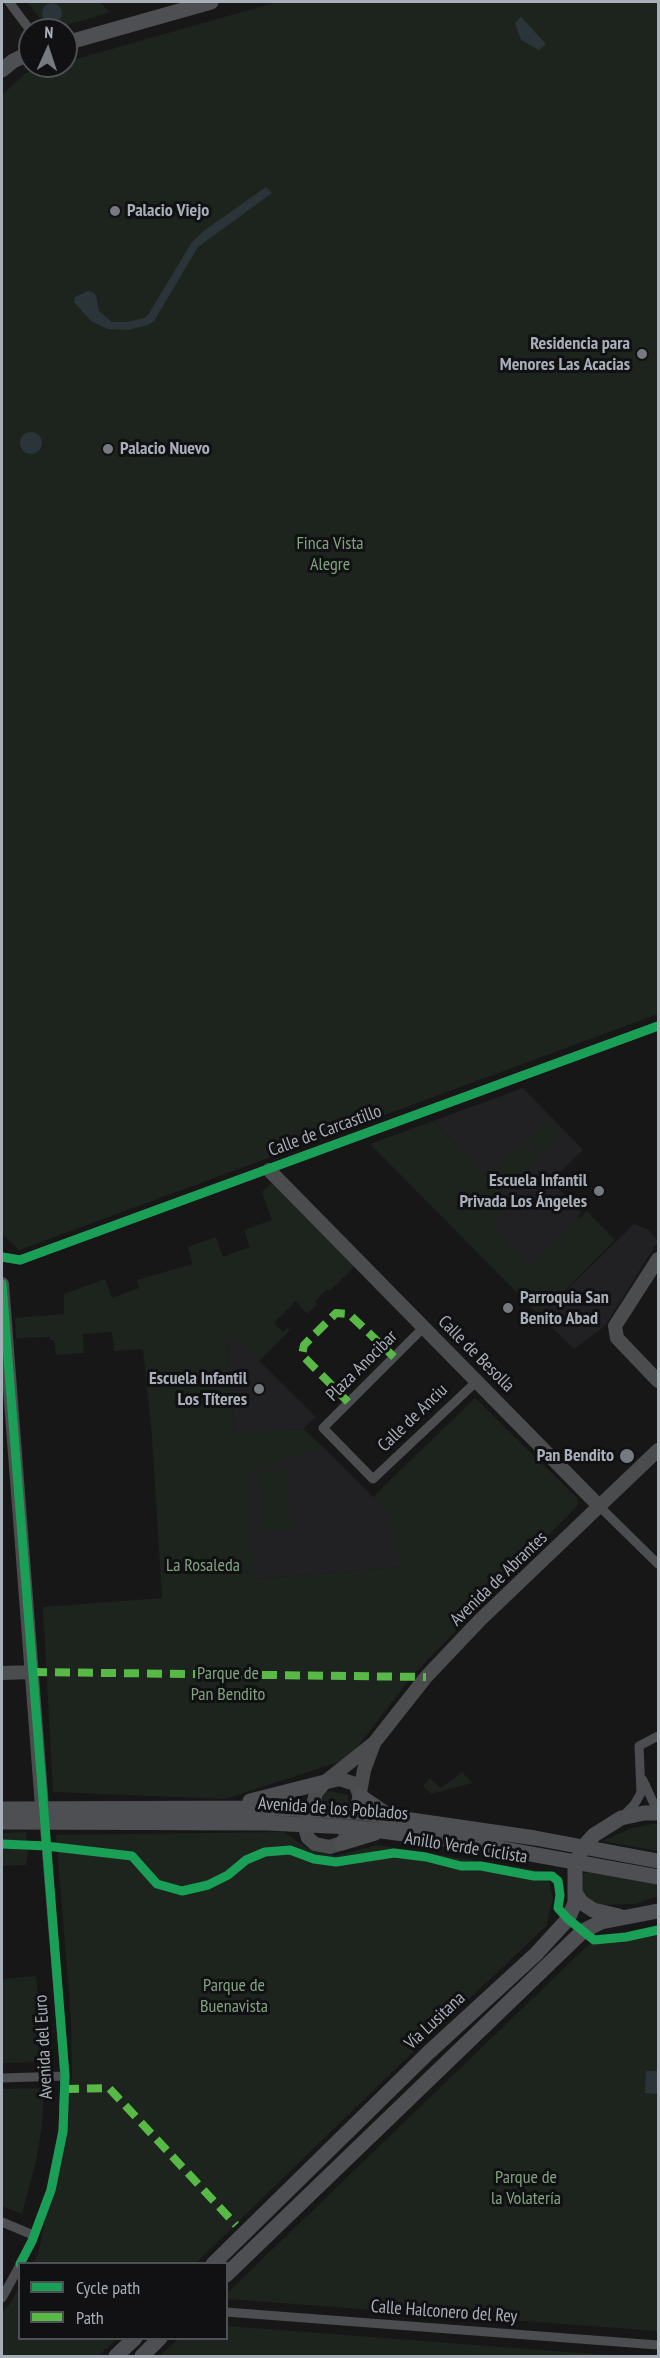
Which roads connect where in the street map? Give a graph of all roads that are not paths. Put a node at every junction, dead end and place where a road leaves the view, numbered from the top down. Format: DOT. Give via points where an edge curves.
graph roads {
  1 [pos="9,2"];
  2 [pos="211,2"];
  3 [pos="21,18"];
  4 [pos="78,39"];
  5 [pos="18,59"];
  6 [pos="2,70"];
  7 [pos="658,1026"];
  8 [pos="269,1170"];
  9 [pos="2,1257"];
  10 [pos="658,1259"];
  11 [pos="2,1284"];
  12 [pos="424,1327"];
  13 [pos="477,1380"];
  14 [pos="658,1381"];
  15 [pos="658,1450"];
  16 [pos="373,1479"];
  17 [pos="600,1507"];
  18 [pos="658,1564"];
  19 [pos="32,1672"];
  20 [pos="2,1673"];
  21 [pos="658,1736"];
  22 [pos="374,1743"];
  23 [pos="641,1773"];
  24 [pos="325,1782"];
  25 [pos="360,1796"];
  26 [pos="311,1808"];
  27 [pos="2,1809"];
  28 [pos="210,1809"];
  29 [pos="356,1812"];
  30 [pos="658,1813"];
  31 [pos="43,1816"];
  32 [pos="621,1818"];
  33 [pos="2,1822"];
  34 [pos="388,1823"];
  35 [pos="307,1827"];
  36 [pos="350,1827"];
  37 [pos="342,1843"];
  38 [pos="584,1846"];
  39 [pos="658,1861"];
  40 [pos="575,1864"];
  41 [pos="658,1877"];
  42 [pos="576,1894"];
  43 [pos="658,1911"];
  44 [pos="631,1917"];
  45 [pos="65,2076"];
  46 [pos="2,2078"];
  47 [pos="2,2222"];
  48 [pos="33,2235"];
  49 [pos="21,2262"];
  50 [pos="215,2262"];
  51 [pos="18,2268"];
  52 [pos="228,2273"];
  53 [pos="2,2298"];
  54 [pos="228,2312"];
  55 [pos="133,2340"];
  56 [pos="158,2340"];
  57 [pos="658,2345"];
  58 [pos="116,2356"];
  59 [pos="142,2356"];
  1 -- 3 [label="street"];
  2 -- 4 [label="main road"];
  5 -- 6 [label="main road"];
  7 -- 8 [label="street, Calle de Carcastillo"];
  8 -- 9 [label="street, Calle de Carcastillo" via="20,1260"];
  8 -- 12 [label="street, Calle de Besolla"];
  10 -- 14 [label="street" via="615,1326 617,1338"];
  11 -- 19 [label="street"];
  12 -- 13 [label="street, Calle de Besolla"];
  12 -- 16 [label="street, Plaza Anocibar" via="323,1428"];
  13 -- 16 [label="street, Calle de Anciu"];
  13 -- 17 [label="street, Calle de Besolla"];
  15 -- 17 [label="street, Avenida de Abrantes"];
  17 -- 18 [label="street, Calle de Besolla"];
  17 -- 22 [label="street, Avenida de Abrantes" via="480,1620 426,1677"];
  19 -- 20 [label="street"];
  19 -- 31 [label="street"];
  21 -- 23 [label="street" via="639,1746"];
  22 -- 24 [label="street, Avenida de Abrantes"];
  22 -- 25 [label="street, Avenida de Abrantes"];
  23 -- 30 [label="street"];
  23 -- 32 [label="street" via="641,1793"];
  24 -- 25 [label="street" via="340,1779 355,1784"];
  24 -- 26 [label="street, Avenida de Abrantes"];
  24 -- 28 [label="main road"];
  25 -- 29 [label="street, Avenida de Abrantes"];
  25 -- 34 [label="main road"];
  26 -- 28 [label="main road, Avenida de los Poblados"];
  26 -- 29 [label="main road, Avenida de los Poblados"];
  26 -- 35 [label="street, Avenida de Abrantes"];
  27 -- 31 [label="main road, Avenida de los Poblados"];
  28 -- 31 [label="main road, Avenida de los Poblados"];
  29 -- 34 [label="main road, Avenida de los Poblados"];
  29 -- 36 [label="street, Avenida de Abrantes"];
  30 -- 32 [label="main road, Vía Lusitana"];
  31 -- 33 [label="main road, Avenida de los Poblados"];
  31 -- 35 [label="main road, Avenida de los Poblados"];
  31 -- 45 [label="street, Avenida del Euro"];
  32 -- 38 [label="main road, Vía Lusitana"];
  34 -- 36 [label="main road, Avenida de los Poblados"];
  34 -- 37 [label="main road"];
  34 -- 38 [label="main road, Avenida de los Poblados"];
  34 -- 40 [label="main road, Avenida de los Poblados"];
  35 -- 36 [label="main road, Avenida de los Poblados"];
  35 -- 37 [label="street" via="308,1838 315,1844 330,1847"];
  36 -- 37 [label="street, Avenida de Abrantes"];
  38 -- 39 [label="main road, Avenida de los Poblados"];
  38 -- 40 [label="main road, Vía Lusitana"];
  40 -- 41 [label="main road, Avenida de los Poblados"];
  40 -- 42 [label="main road, Vía Lusitana"];
  42 -- 44 [label="main road" via="593,1910"];
  42 -- 50 [label="main road, Vía Lusitana" via="568,1919 536,1954 421,2060"];
  43 -- 44 [label="main road, Vía Lusitana"];
  44 -- 52 [label="main road, Vía Lusitana" via="588,1927"];
  45 -- 46 [label="street"];
  45 -- 48 [label="street, Avenida del Euro" via="63,2131 51,2190"];
  47 -- 48 [label="street"];
  48 -- 49 [label="street, Avenida del Euro"];
  51 -- 53 [label="street, Avenida del Euro"];
  54 -- 57 [label="street, Calle Halconero del Rey"];
  55 -- 58 [label="main road"];
  56 -- 59 [label="main road"];
}
